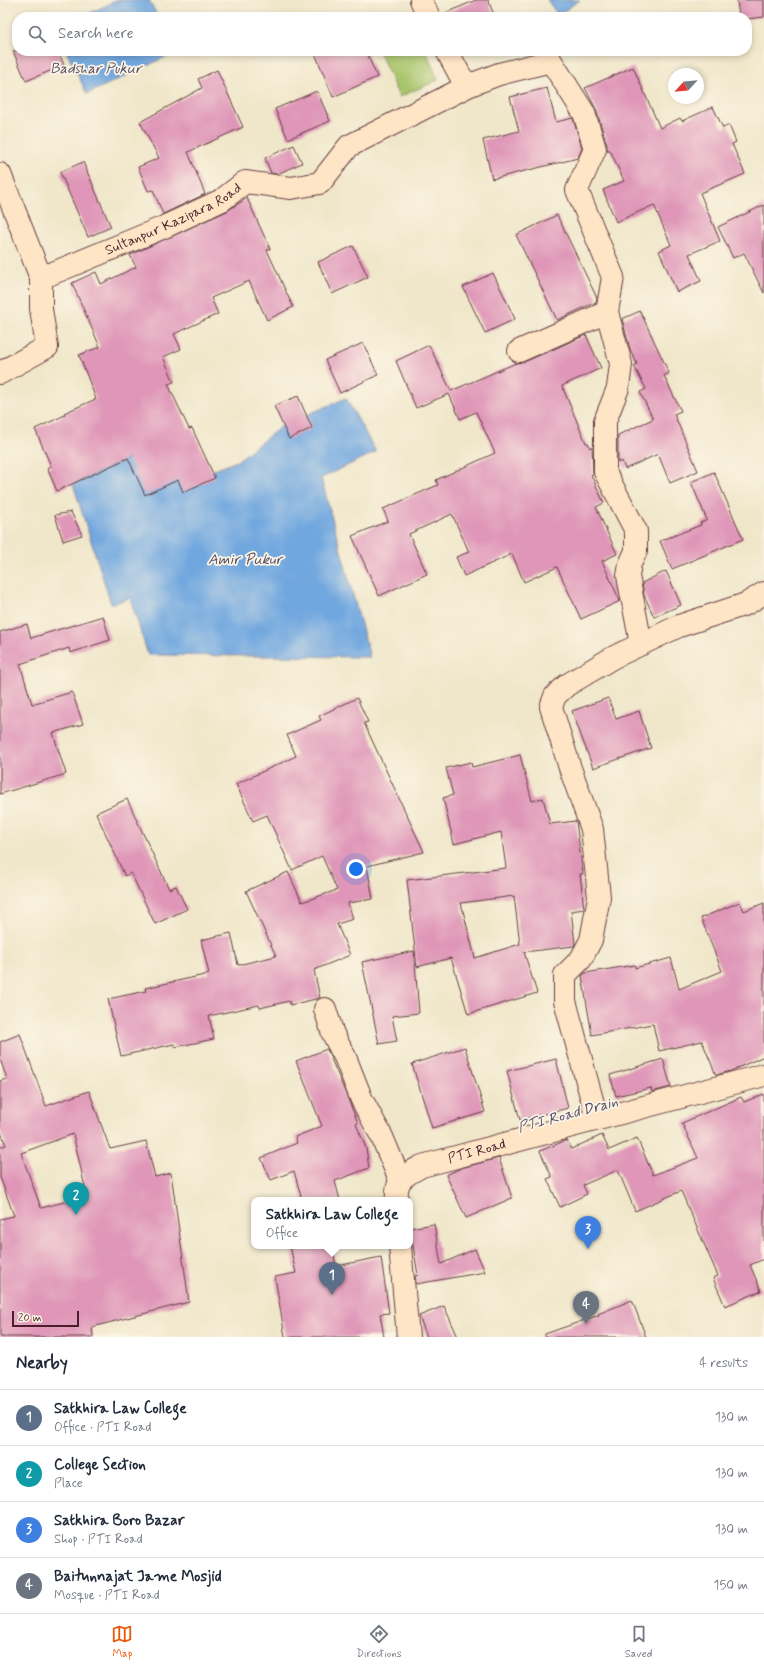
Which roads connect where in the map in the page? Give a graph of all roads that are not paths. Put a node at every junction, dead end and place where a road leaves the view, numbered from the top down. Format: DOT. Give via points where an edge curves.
graph roads {
  1 [pos="421,0"];
  2 [pos="427,12"];
  3 [pos="450,56"];
  4 [pos="470,85"];
  5 [pos="0,174"];
  6 [pos="41,278"];
  7 [pos="607,312"];
  8 [pos="519,350"];
  9 [pos="0,373"];
  10 [pos="764,593"];
  11 [pos="641,644"];
  12 [pos="325,1009"];
  13 [pos="764,1075"];
  14 [pos="596,1118"];
  15 [pos="398,1190"];
  16 [pos="400,1249"];
  17 [pos="408,1337"];
  1 -- 2 [label="street"];
  3 -- 4 [label="street" via="461,77"];
  4 -- 6 [label="street, Sultanpur Kazipara Road" via="349,146 320,183 291,188 245,182 222,200"];
  4 -- 7 [label="street, Sultanpur Kazipara Road" via="499,74 551,61 584,113 595,148 576,190 613,277"];
  5 -- 6 [label="street"];
  6 -- 9 [label="street" via="41,309 47,347"];
  7 -- 8 [label="street"];
  7 -- 11 [label="street" via="621,364 618,388 605,421 605,472 636,531 636,551 628,576"];
  10 -- 11 [label="street" via="746,604 679,626"];
  11 -- 14 [label="street" via="567,685 555,696 551,707 592,828 599,897 591,940 581,958 565,975 565,1001"];
  12 -- 15 [label="street" via="333,1034 362,1100 382,1137"];
  13 -- 14 [label="street, PTI Road"];
  14 -- 15 [label="street, PTI Road" via="434,1162 410,1172"];
  16 -- 17 [label="street"];
}
